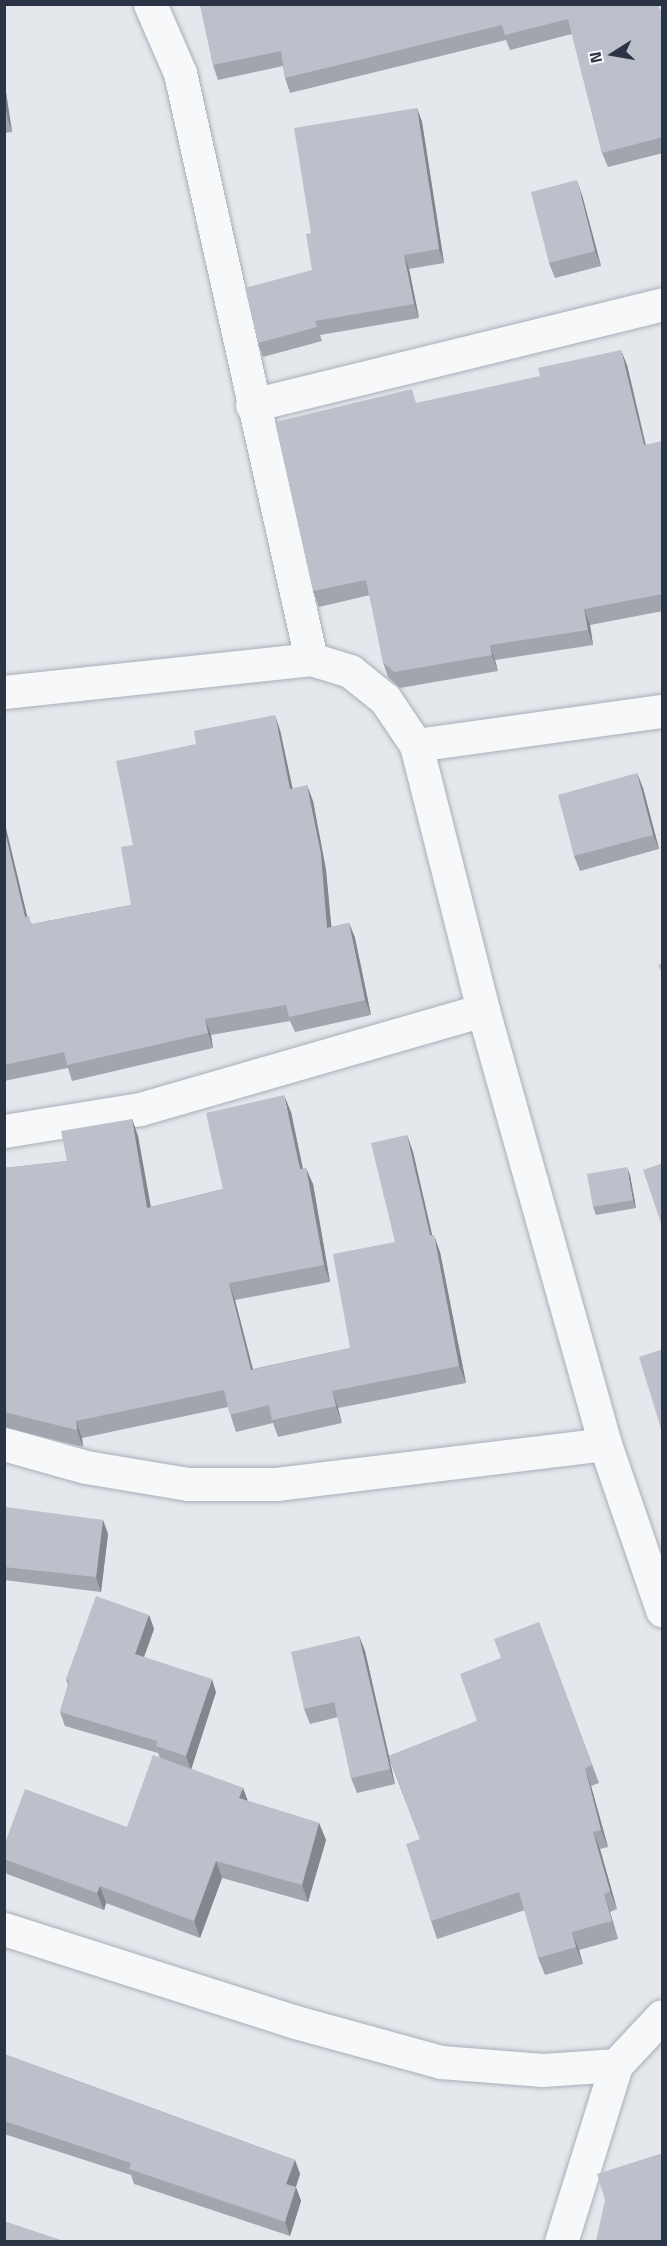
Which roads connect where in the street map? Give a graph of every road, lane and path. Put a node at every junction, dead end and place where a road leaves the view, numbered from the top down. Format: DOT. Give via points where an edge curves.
graph roads {
  1 [pos="150,4"];
  2 [pos="663,304"];
  3 [pos="252,405"];
  4 [pos="311,659"];
  5 [pos="4,692"];
  6 [pos="663,711"];
  7 [pos="416,745"];
  8 [pos="483,1010"];
  9 [pos="4,1131"];
  10 [pos="4,1444"];
  11 [pos="605,1444"];
  12 [pos="656,1563"];
  13 [pos="663,1610"];
  14 [pos="4,1929"];
  15 [pos="663,2016"];
  16 [pos="616,2065"];
  17 [pos="561,2241"];
  1 -- 3 [label="street" via="180,73"];
  2 -- 3 [label="street"];
  3 -- 4 [label="street"];
  4 -- 5 [label="street"];
  4 -- 7 [label="street" via="350,670 385,699"];
  6 -- 7 [label="street"];
  7 -- 8 [label="street"];
  8 -- 9 [label="street" via="140,1109"];
  8 -- 11 [label="street"];
  10 -- 11 [label="street" via="86,1467 188,1484 276,1484"];
  11 -- 12 [label="street"];
  12 -- 13 [label="street"];
  14 -- 16 [label="street" via="292,2021 441,2062 543,2070"];
  15 -- 16 [label="street"];
  16 -- 17 [label="street"];
}
